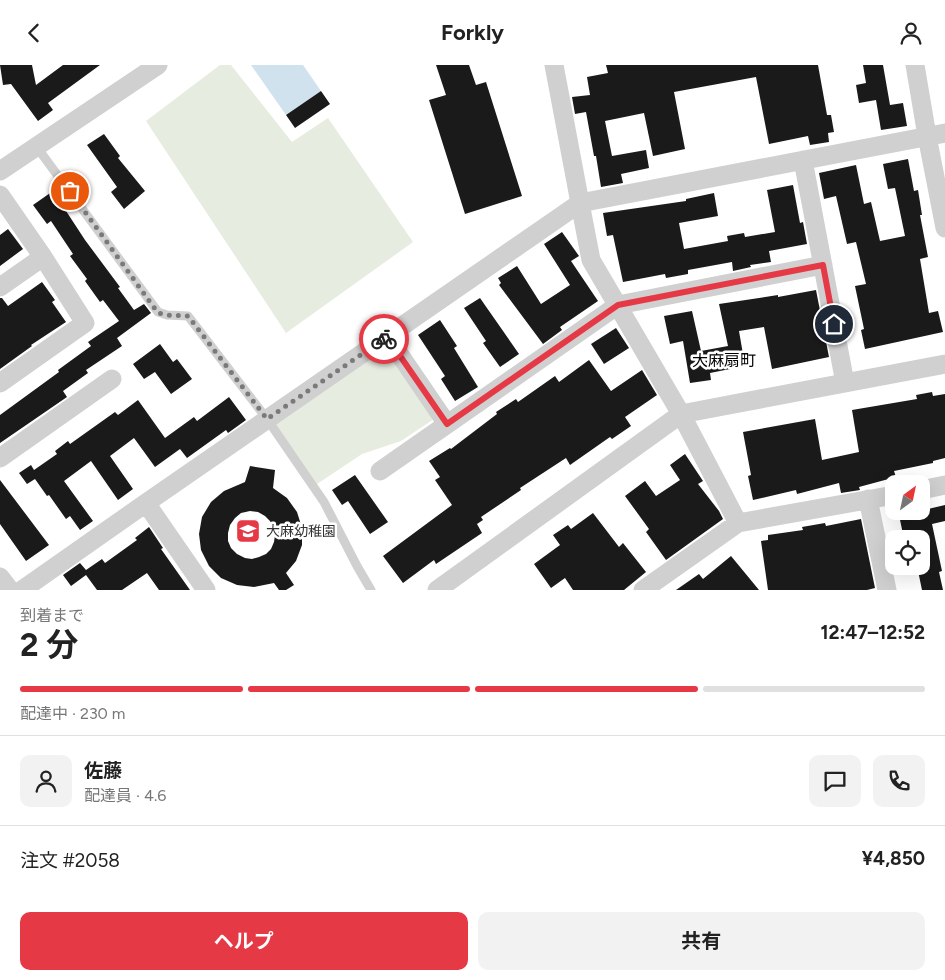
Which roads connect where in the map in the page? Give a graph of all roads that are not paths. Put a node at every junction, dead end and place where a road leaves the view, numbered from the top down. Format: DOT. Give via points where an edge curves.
graph roads {
  1 [pos="158,65"];
  2 [pos="554,65"];
  3 [pos="915,65"];
  4 [pos="936,134"];
  5 [pos="36,146"];
  6 [pos="803,160"];
  7 [pos="0,171"];
  8 [pos="0,195"];
  9 [pos="580,203"];
  10 [pos="945,229"];
  11 [pos="43,257"];
  12 [pos="823,265"];
  13 [pos="0,287"];
  14 [pos="618,305"];
  15 [pos="387,337"];
  16 [pos="945,364"];
  17 [pos="112,379"];
  18 [pos="0,383"];
  19 [pos="846,383"];
  20 [pos="681,414"];
  21 [pos="267,419"];
  22 [pos="447,424"];
  23 [pos="0,458"];
  24 [pos="380,471"];
  25 [pos="945,485"];
  26 [pos="930,488"];
  27 [pos="885,496"];
  28 [pos="868,499"];
  29 [pos="146,503"];
  30 [pos="738,523"];
  31 [pos="0,577"];
  32 [pos="10,590"];
  33 [pos="22,590"];
  34 [pos="206,590"];
  35 [pos="371,590"];
  36 [pos="437,590"];
  37 [pos="643,590"];
  38 [pos="887,590"];
  1 -- 5 [label="street"];
  2 -- 9 [label="street"];
  3 -- 4 [label="street"];
  4 -- 6 [label="street"];
  4 -- 10 [label="street"];
  5 -- 7 [label="street"];
  5 -- 21 [label="lane" via="158,313 188,316"];
  6 -- 9 [label="street"];
  6 -- 12 [label="street"];
  8 -- 11 [label="street"];
  9 -- 14 [label="street" via="591,260"];
  9 -- 15 [label="street"];
  11 -- 13 [label="street"];
  11 -- 18 [label="street" via="86,323"];
  12 -- 14 [label="street"];
  12 -- 19 [label="street"];
  14 -- 20 [label="street"];
  14 -- 22 [label="street"];
  15 -- 21 [label="street"];
  15 -- 22 [label="street"];
  16 -- 19 [label="street"];
  17 -- 23 [label="street"];
  19 -- 20 [label="street"];
  20 -- 30 [label="street"];
  20 -- 36 [label="street"];
  21 -- 29 [label="street"];
  21 -- 35 [label="lane" via="324,502"];
  22 -- 24 [label="street"];
  25 -- 26 [label="street"];
  27 -- 28 [label="street"];
  28 -- 30 [label="street"];
  28 -- 38 [label="street"];
  29 -- 33 [label="street"];
  29 -- 34 [label="street"];
  30 -- 37 [label="street"];
  31 -- 32 [label="street"];
}
